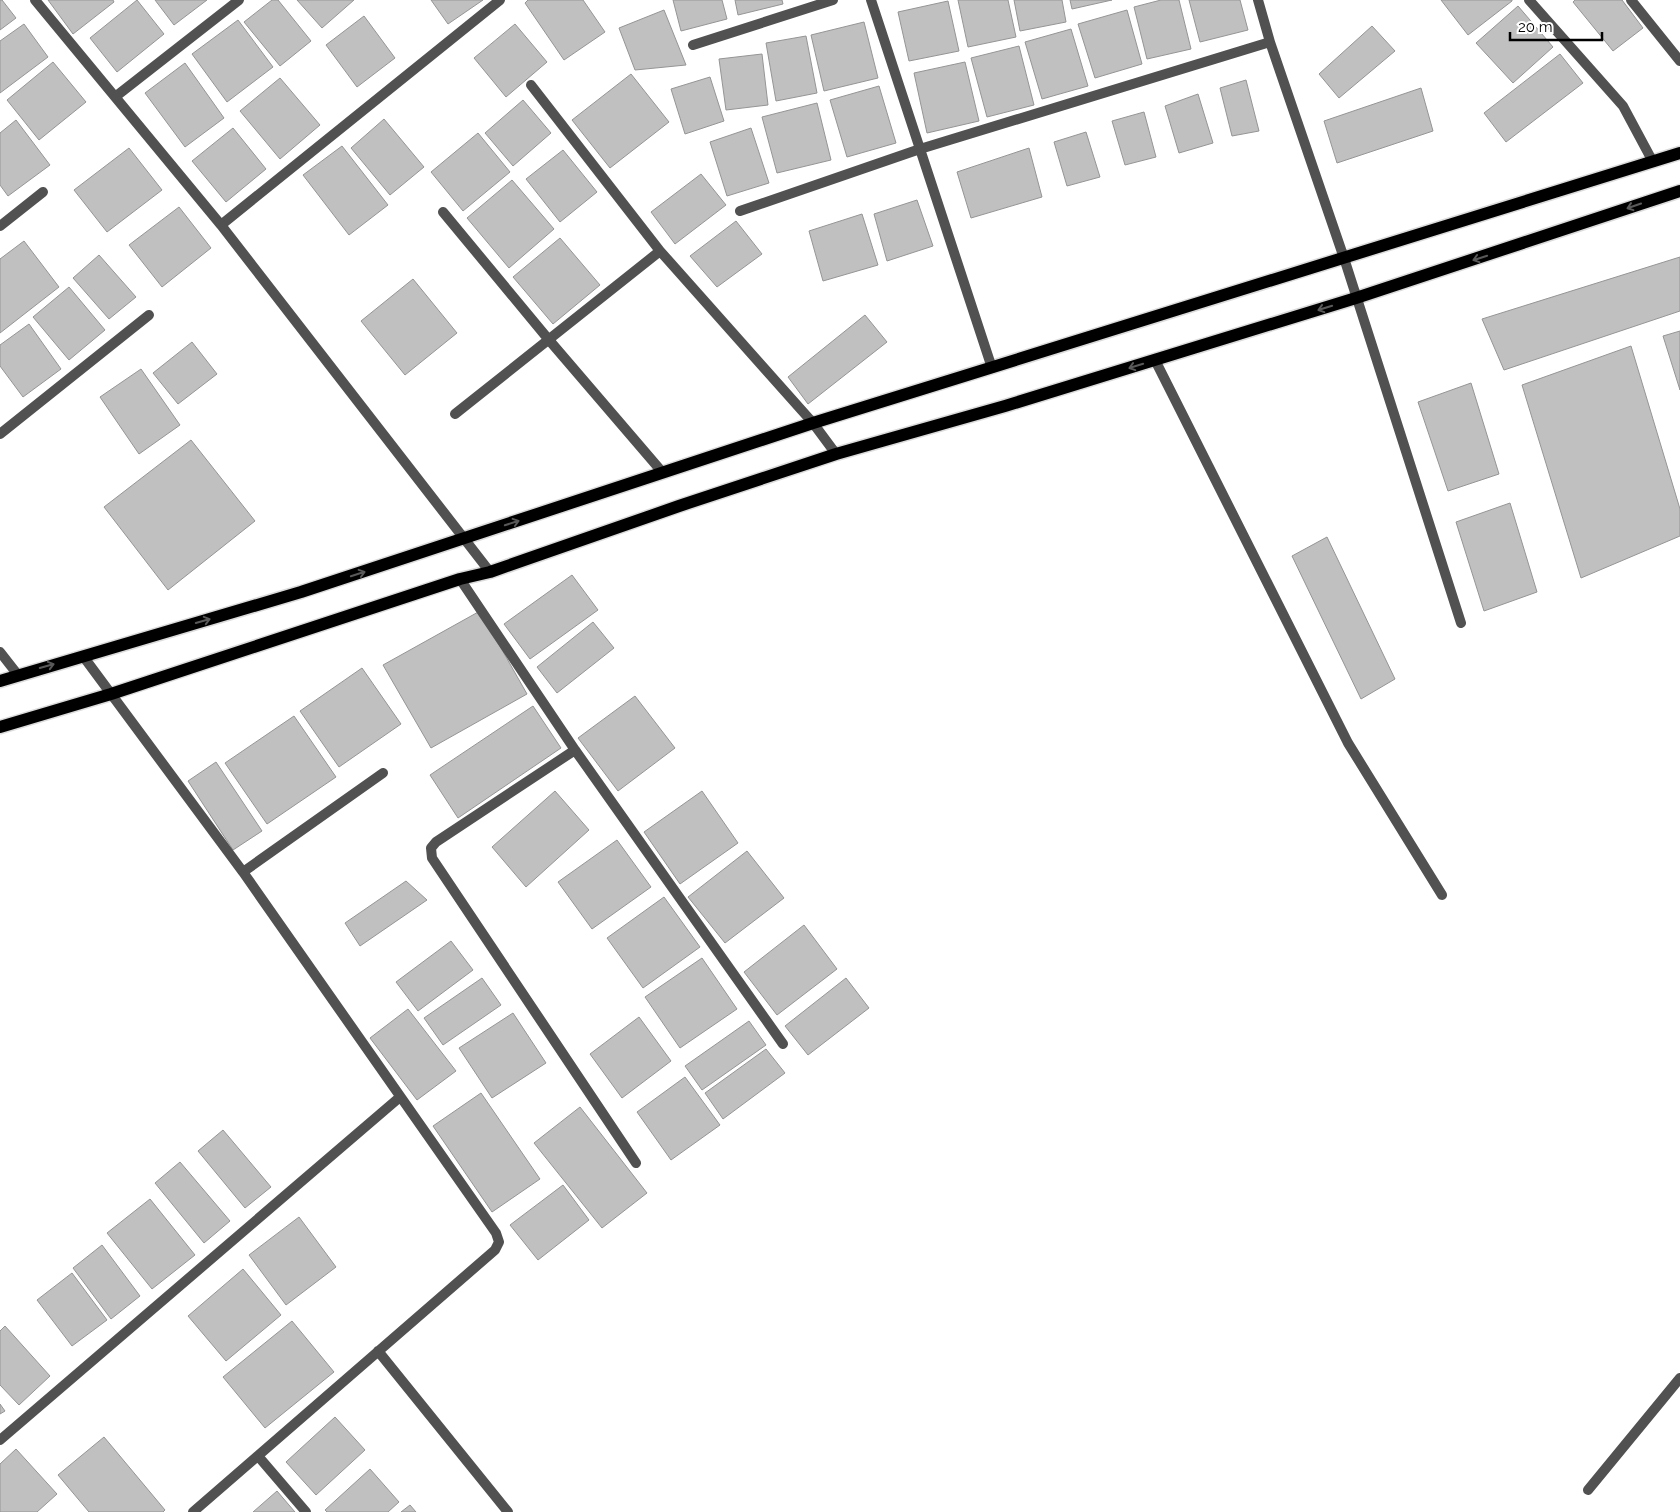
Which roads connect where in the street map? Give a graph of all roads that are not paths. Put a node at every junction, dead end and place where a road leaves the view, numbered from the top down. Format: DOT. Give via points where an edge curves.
graph roads {
  1 [pos="35,0"];
  2 [pos="239,0"];
  3 [pos="500,0"];
  4 [pos="833,0"];
  5 [pos="871,0"];
  6 [pos="1258,0"];
  7 [pos="1529,0"];
  8 [pos="1631,0"];
  9 [pos="1270,42"];
  10 [pos="693,45"];
  11 [pos="1680,61"];
  12 [pos="531,86"];
  13 [pos="115,97"];
  14 [pos="920,149"];
  15 [pos="1680,153"];
  16 [pos="1653,162"];
  17 [pos="1680,191"];
  18 [pos="43,192"];
  19 [pos="740,211"];
  20 [pos="443,212"];
  21 [pos="222,225"];
  22 [pos="0,226"];
  23 [pos="660,251"];
  24 [pos="1344,258"];
  25 [pos="1356,298"];
  26 [pos="149,315"];
  27 [pos="549,340"];
  28 [pos="1154,360"];
  29 [pos="992,368"];
  30 [pos="455,414"];
  31 [pos="813,423"];
  32 [pos="0,434"];
  33 [pos="836,454"];
  34 [pos="663,472"];
  35 [pos="463,539"];
  36 [pos="490,572"];
  37 [pos="460,579"];
  38 [pos="1461,622"];
  39 [pos="0,652"];
  40 [pos="83,656"];
  41 [pos="18,675"];
  42 [pos="0,681"];
  43 [pos="111,694"];
  44 [pos="0,727"];
  45 [pos="575,750"];
  46 [pos="383,774"];
  47 [pos="244,872"];
  48 [pos="1442,895"];
  49 [pos="782,1044"];
  50 [pos="400,1097"];
  51 [pos="636,1163"];
  52 [pos="378,1351"];
  53 [pos="1680,1378"];
  54 [pos="0,1440"];
  55 [pos="258,1456"];
  56 [pos="1588,1490"];
  57 [pos="193,1512"];
  58 [pos="306,1512"];
  59 [pos="508,1512"];
  1 -- 13 [label="street"];
  2 -- 13 [label="street"];
  3 -- 21 [label="street"];
  4 -- 10 [label="street"];
  5 -- 14 [label="street"];
  6 -- 9 [label="street"];
  7 -- 16 [label="street" via="1623,106"];
  8 -- 11 [label="street"];
  9 -- 14 [label="street"];
  9 -- 24 [label="street"];
  12 -- 23 [label="street"];
  13 -- 21 [label="street"];
  14 -- 19 [label="street"];
  14 -- 29 [label="street"];
  15 -- 16 [label="main road"];
  16 -- 24 [label="main road"];
  17 -- 25 [label="main road, one-way"];
  18 -- 22 [label="street"];
  20 -- 27 [label="street"];
  21 -- 35 [label="street"];
  23 -- 27 [label="street"];
  23 -- 31 [label="street"];
  24 -- 25 [label="street"];
  24 -- 29 [label="main road"];
  25 -- 28 [label="main road, one-way"];
  25 -- 38 [label="street"];
  26 -- 32 [label="street"];
  27 -- 30 [label="street"];
  27 -- 34 [label="street"];
  28 -- 33 [label="main road, one-way"];
  28 -- 48 [label="street" via="1348,743"];
  29 -- 31 [label="main road"];
  31 -- 33 [label="street"];
  31 -- 34 [label="main road"];
  33 -- 36 [label="main road"];
  35 -- 34 [label="main road, one-way"];
  35 -- 36 [label="street"];
  40 -- 35 [label="main road, one-way" via="302,592"];
  36 -- 37 [label="main road"];
  37 -- 43 [label="main road"];
  37 -- 45 [label="street"];
  39 -- 41 [label="street"];
  41 -- 40 [label="main road, one-way"];
  40 -- 43 [label="street"];
  41 -- 42 [label="main road"];
  43 -- 44 [label="main road"];
  43 -- 47 [label="street"];
  45 -- 49 [label="street"];
  45 -- 51 [label="street" via="436,842 431,848 432,858"];
  46 -- 47 [label="street"];
  47 -- 50 [label="street"];
  50 -- 52 [label="street" via="496,1233 499,1242 495,1250"];
  50 -- 54 [label="street"];
  52 -- 55 [label="street"];
  52 -- 59 [label="street"];
  53 -- 56 [label="street"];
  55 -- 57 [label="street"];
  55 -- 58 [label="street"];
}
